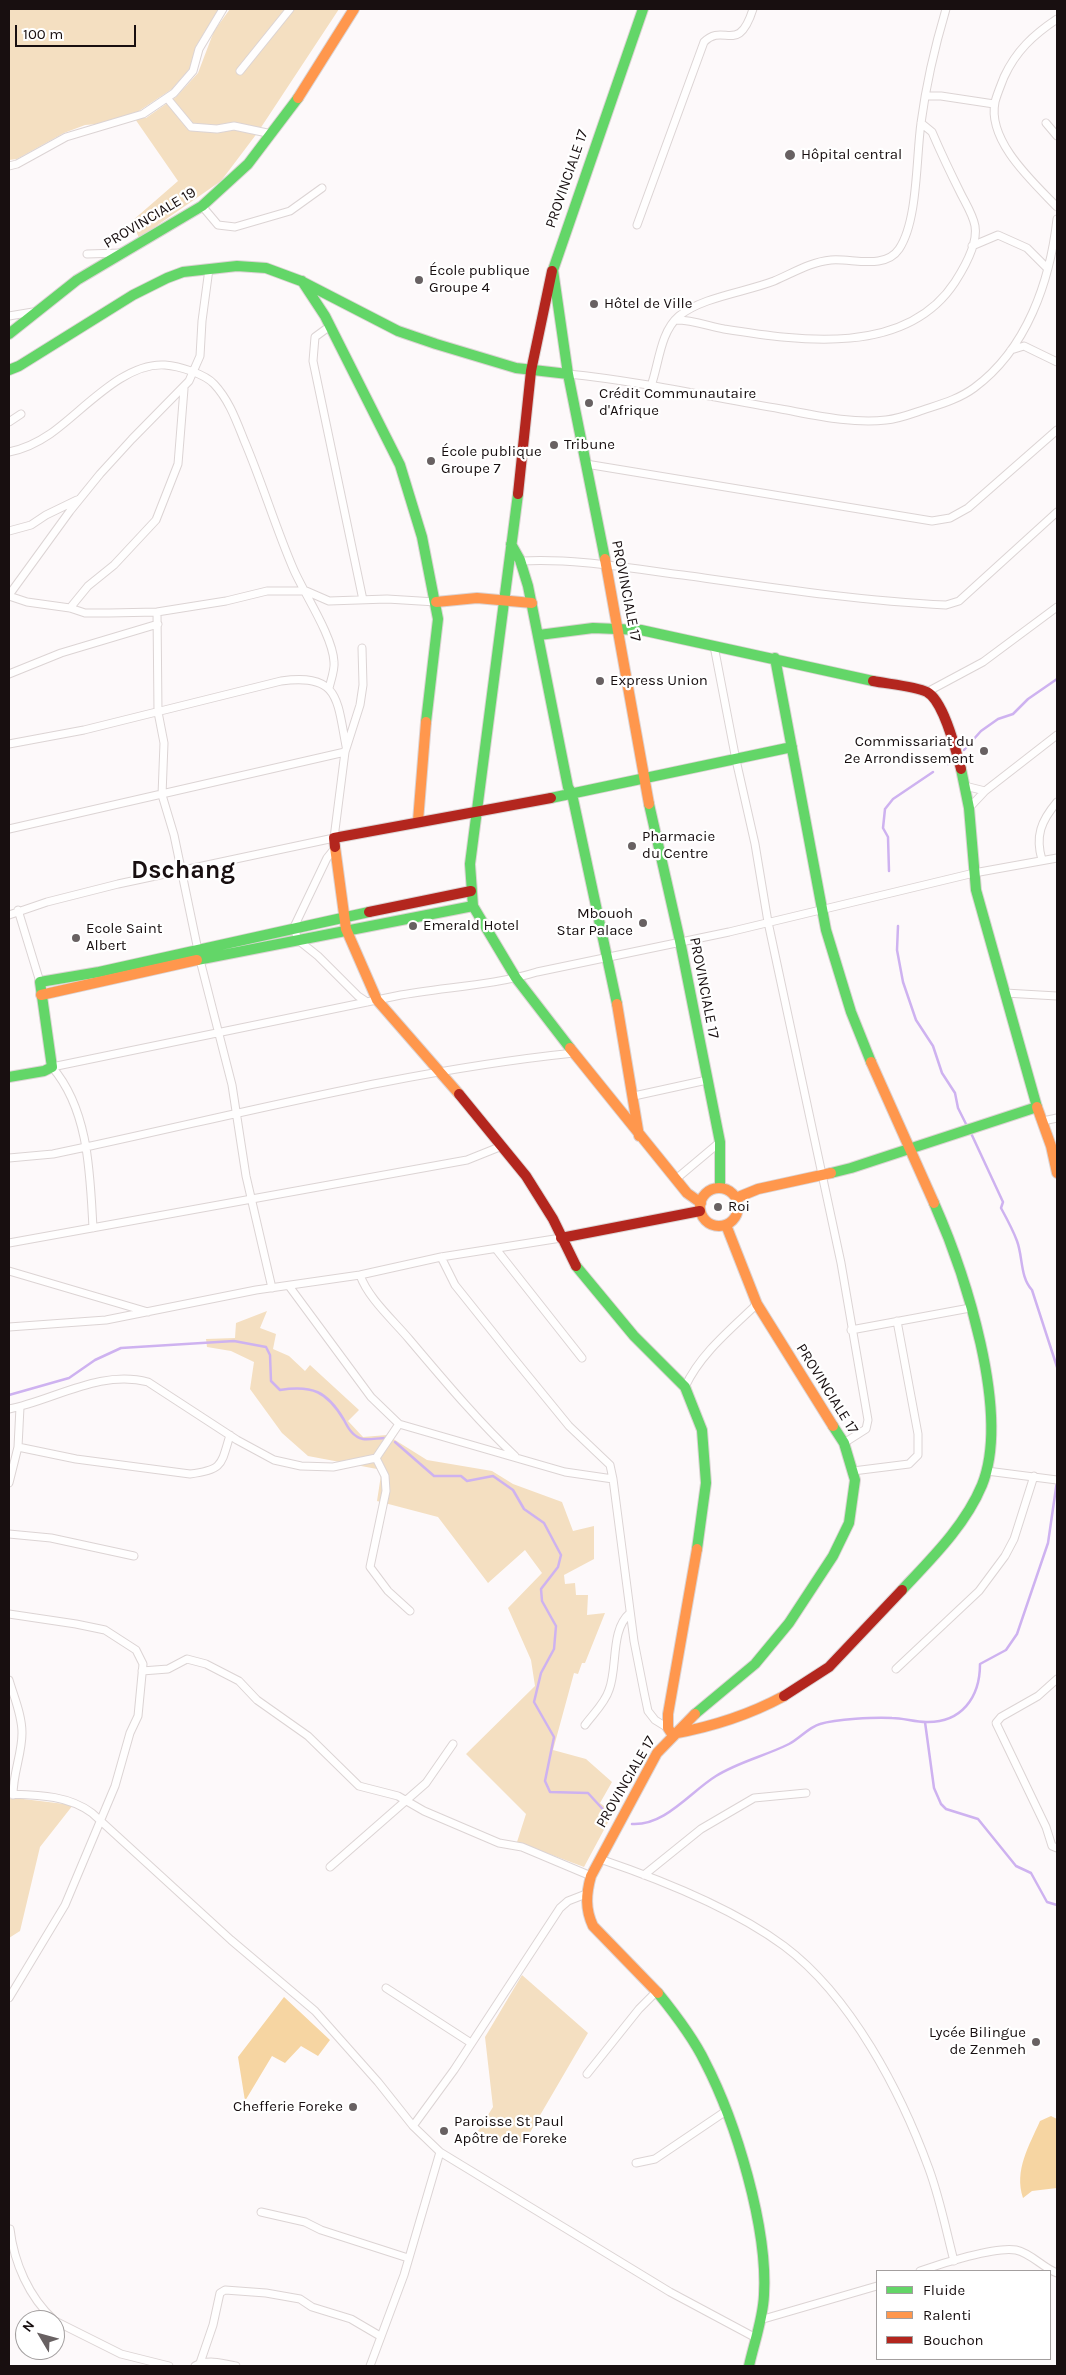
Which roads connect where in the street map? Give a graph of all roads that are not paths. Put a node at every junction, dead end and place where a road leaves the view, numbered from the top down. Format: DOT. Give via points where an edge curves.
graph roads {
  1 [pos="223,9"];
  2 [pos="290,9"];
  3 [pos="354,9"];
  4 [pos="643,9"];
  5 [pos="753,9"];
  6 [pos="946,9"];
  7 [pos="1057,19"];
  8 [pos="240,72"];
  9 [pos="926,96"];
  10 [pos="167,98"];
  11 [pos="994,104"];
  12 [pos="921,123"];
  13 [pos="1046,123"];
  14 [pos="272,134"];
  15 [pos="1057,136"];
  16 [pos="9,166"];
  17 [pos="322,188"];
  18 [pos="202,206"];
  19 [pos="1057,207"];
  20 [pos="1057,218"];
  21 [pos="637,225"];
  22 [pos="972,246"];
  23 [pos="123,253"];
  24 [pos="87,254"];
  25 [pos="1047,268"];
  26 [pos="209,269"];
  27 [pos="553,270"];
  28 [pos="301,281"];
  29 [pos="37,311"];
  30 [pos="9,316"];
  31 [pos="676,320"];
  32 [pos="330,326"];
  33 [pos="9,334"];
  34 [pos="1011,350"];
  35 [pos="1057,362"];
  36 [pos="9,370"];
  37 [pos="531,371"];
  38 [pos="192,372"];
  39 [pos="568,374"];
  40 [pos="651,386"];
  41 [pos="184,389"];
  42 [pos="21,414"];
  43 [pos="9,422"];
  44 [pos="1057,430"];
  45 [pos="9,452"];
  46 [pos="586,464"];
  47 [pos="80,499"];
  48 [pos="1057,512"];
  49 [pos="9,532"];
  50 [pos="511,544"];
  51 [pos="521,561"];
  52 [pos="606,564"];
  53 [pos="306,591"];
  54 [pos="9,596"];
  55 [pos="363,600"];
  56 [pos="503,600"];
  57 [pos="436,602"];
  58 [pos="532,603"];
  59 [pos="1057,607"];
  60 [pos="70,608"];
  61 [pos="157,612"];
  62 [pos="158,624"];
  63 [pos="618,628"];
  64 [pos="539,636"];
  65 [pos="714,646"];
  66 [pos="362,648"];
  67 [pos="775,658"];
  68 [pos="9,674"];
  69 [pos="329,688"];
  70 [pos="927,692"];
  71 [pos="158,712"];
  72 [pos="1057,735"];
  73 [pos="9,744"];
  74 [pos="792,748"];
  75 [pos="346,749"];
  76 [pos="736,760"];
  77 [pos="644,778"];
  78 [pos="965,786"];
  79 [pos="985,791"];
  80 [pos="572,794"];
  81 [pos="162,795"];
  82 [pos="1057,802"];
  83 [pos="969,808"];
  84 [pos="476,811"];
  85 [pos="418,821"];
  86 [pos="9,829"];
  87 [pos="334,843"];
  88 [pos="1057,858"];
  89 [pos="1042,860"];
  90 [pos="182,871"];
  91 [pos="974,873"];
  92 [pos="471,891"];
  93 [pos="473,906"];
  94 [pos="18,910"];
  95 [pos="821,910"];
  96 [pos="9,915"];
  97 [pos="343,917"];
  98 [pos="768,922"];
  99 [pos="294,927"];
  100 [pos="346,930"];
  101 [pos="298,940"];
  102 [pos="680,941"];
  103 [pos="198,949"];
  104 [pos="607,957"];
  105 [pos="200,960"];
  106 [pos="516,978"];
  107 [pos="40,982"];
  108 [pos="1005,993"];
  109 [pos="41,995"];
  110 [pos="1057,996"];
  111 [pos="372,1001"];
  112 [pos="221,1034"];
  113 [pos="574,1053"];
  114 [pos="52,1067"];
  115 [pos="441,1072"];
  116 [pos="9,1078"];
  117 [pos="707,1080"];
  118 [pos="634,1096"];
  119 [pos="1037,1107"];
  120 [pos="235,1115"];
  121 [pos="1057,1118"];
  122 [pos="1042,1121"];
  123 [pos="640,1137"];
  124 [pos="720,1142"];
  125 [pos="502,1146"];
  126 [pos="86,1148"];
  127 [pos="910,1150"];
  128 [pos="9,1158"];
  129 [pos="1057,1173"];
  130 [pos="821,1175"];
  131 [pos="676,1179"];
  132 [pos="720,1188"];
  133 [pos="251,1198"];
  134 [pos="736,1198"];
  135 [pos="700,1207"];
  136 [pos="726,1225"];
  137 [pos="93,1228"];
  138 [pos="561,1238"];
  139 [pos="9,1243"];
  140 [pos="496,1249"];
  141 [pos="441,1257"];
  142 [pos="9,1271"];
  143 [pos="360,1275"];
  144 [pos="289,1286"];
  145 [pos="272,1288"];
  146 [pos="757,1304"];
  147 [pos="970,1308"];
  148 [pos="148,1313"];
  149 [pos="896,1322"];
  150 [pos="9,1327"];
  151 [pos="851,1330"];
  152 [pos="582,1358"];
  153 [pos="685,1387"];
  154 [pos="20,1406"];
  155 [pos="9,1409"];
  156 [pos="399,1424"];
  157 [pos="230,1435"];
  158 [pos="844,1443"];
  159 [pos="18,1447"];
  160 [pos="376,1458"];
  161 [pos="517,1458"];
  162 [pos="853,1471"];
  163 [pos="987,1471"];
  164 [pos="1034,1476"];
  165 [pos="613,1479"];
  166 [pos="1057,1480"];
  167 [pos="9,1482"];
  168 [pos="9,1534"];
  169 [pos="134,1556"];
  170 [pos="410,1611"];
  171 [pos="630,1613"];
  172 [pos="9,1614"];
  173 [pos="896,1669"];
  174 [pos="142,1672"];
  175 [pos="1057,1679"];
  176 [pos="9,1680"];
  177 [pos="585,1725"];
  178 [pos="670,1731"];
  179 [pos="453,1744"];
  180 [pos="806,1793"];
  181 [pos="11,1794"];
  182 [pos="406,1801"];
  183 [pos="99,1820"];
  184 [pos="1057,1848"];
  185 [pos="600,1859"];
  186 [pos="330,1867"];
  187 [pos="644,1875"];
  188 [pos="591,1876"];
  189 [pos="586,1894"];
  190 [pos="386,1988"];
  191 [pos="657,1991"];
  192 [pos="9,1998"];
  193 [pos="471,2043"];
  194 [pos="587,2074"];
  195 [pos="726,2111"];
  196 [pos="413,2126"];
  197 [pos="440,2152"];
  198 [pos="636,2163"];
  199 [pos="261,2212"];
  200 [pos="10,2229"];
  201 [pos="408,2258"];
  202 [pos="954,2261"];
  203 [pos="923,2270"];
  204 [pos="1057,2273"];
  205 [pos="876,2286"];
  206 [pos="45,2310"];
  207 [pos="760,2320"];
  208 [pos="65,2326"];
  209 [pos="380,2336"];
  210 [pos="756,2338"];
  211 [pos="198,2364"];
  212 [pos="169,2366"];
  213 [pos="236,2366"];
  214 [pos="370,2366"];
  215 [pos="749,2366"];
  1 -- 10 [label="street" via="199,48 193,71"];
  2 -- 8 [label="street"];
  3 -- 14 [label="street, PROVINCIALE 19"];
  4 -- 27 [label="street, PROVINCIALE 17"];
  5 -- 21 [label="street" via="744,31 708,38 704,42"];
  6 -- 9 [label="street"];
  7 -- 11 [label="street" via="1019,51"];
  9 -- 11 [label="street"];
  9 -- 12 [label="street"];
  10 -- 14 [label="street" via="190,127 217,129 234,126"];
  10 -- 16 [label="street" via="143,114 66,137"];
  11 -- 19 [label="street" via="995,121 1011,155"];
  12 -- 22 [label="street" via="932,132 969,210 975,227"];
  12 -- 31 [label="street" via="910,219 898,251 879,261 829,260 808,265 775,280 699,305"];
  13 -- 15 [label="street"];
  14 -- 18 [label="street, PROVINCIALE 19"];
  17 -- 18 [label="street" via="290,210 235,227 218,225"];
  18 -- 23 [label="street, PROVINCIALE 19"];
  20 -- 25 [label="street"];
  22 -- 25 [label="street" via="998,235 1027,248"];
  22 -- 31 [label="street" via="961,273 934,309 890,330 830,340"];
  23 -- 24 [label="street"];
  23 -- 29 [label="street, PROVINCIALE 19" via="85,275"];
  25 -- 34 [label="street" via="1025,329"];
  26 -- 28 [label="street" via="237,266 266,268"];
  26 -- 36 [label="street" via="183,272 133,295"];
  26 -- 38 [label="street" via="200,356"];
  27 -- 37 [label="street"];
  27 -- 39 [label="street, PROVINCIALE 17"];
  28 -- 32 [label="street"];
  28 -- 37 [label="street" via="398,331"];
  29 -- 30 [label="street"];
  29 -- 33 [label="street, PROVINCIALE 19"];
  31 -- 40 [label="street" via="669,328"];
  32 -- 55 [label="street" via="314,337 313,361"];
  32 -- 57 [label="street" via="400,465 422,536"];
  34 -- 35 [label="street" via="1024,346"];
  34 -- 40 [label="street" via="992,373 950,402 886,420 851,420 806,414"];
  37 -- 39 [label="street"];
  37 -- 50 [label="street"];
  38 -- 41 [label="street"];
  38 -- 45 [label="street" via="164,365 142,368 124,376 50,434 25,448"];
  38 -- 53 [label="street" via="212,382 226,398 272,509 284,548"];
  39 -- 40 [label="street"];
  39 -- 46 [label="street, PROVINCIALE 17"];
  41 -- 47 [label="street" via="132,438"];
  41 -- 60 [label="street" via="178,464 156,520 114,565 88,586"];
  42 -- 43 [label="street"];
  44 -- 46 [label="street" via="968,508 950,518 932,521"];
  46 -- 52 [label="street, PROVINCIALE 17"];
  47 -- 49 [label="street" via="31,525"];
  47 -- 54 [label="street" via="26,568"];
  48 -- 52 [label="street" via="959,601 946,605"];
  50 -- 51 [label="street"];
  50 -- 56 [label="street"];
  51 -- 52 [label="street" via="555,559"];
  51 -- 58 [label="street"];
  52 -- 63 [label="street, PROVINCIALE 17"];
  53 -- 55 [label="street" via="329,601"];
  53 -- 61 [label="street" via="267,591"];
  53 -- 69 [label="street" via="334,662"];
  54 -- 60 [label="street"];
  55 -- 57 [label="street" via="387,598"];
  56 -- 57 [label="street" via="477,598"];
  56 -- 58 [label="street"];
  56 -- 84 [label="street"];
  57 -- 85 [label="street" via="436,636 422,754"];
  58 -- 64 [label="street"];
  59 -- 70 [label="street" via="983,662"];
  60 -- 61 [label="street" via="85,613"];
  61 -- 62 [label="street"];
  62 -- 68 [label="street" via="61,653"];
  62 -- 71 [label="street"];
  63 -- 64 [label="street" via="566,630"];
  63 -- 65 [label="street" via="664,634"];
  63 -- 77 [label="street, PROVINCIALE 17"];
  64 -- 80 [label="street"];
  65 -- 67 [label="street"];
  65 -- 76 [label="street"];
  66 -- 75 [label="street" via="360,705"];
  67 -- 70 [label="street" via="826,672"];
  67 -- 74 [label="street"];
  69 -- 71 [label="street" via="322,682 302,678"];
  69 -- 75 [label="street" via="337,705"];
  70 -- 78 [label="street" via="950,728"];
  71 -- 73 [label="street"];
  71 -- 81 [label="street" via="164,742"];
  72 -- 79 [label="street"];
  74 -- 76 [label="street"];
  74 -- 95 [label="street"];
  75 -- 81 [label="street"];
  75 -- 87 [label="street"];
  76 -- 77 [label="street"];
  76 -- 98 [label="street"];
  77 -- 80 [label="street"];
  77 -- 102 [label="street, PROVINCIALE 17"];
  78 -- 79 [label="street"];
  78 -- 83 [label="street"];
  79 -- 83 [label="street"];
  80 -- 84 [label="street"];
  80 -- 104 [label="street"];
  81 -- 86 [label="street"];
  81 -- 90 [label="street"];
  82 -- 89 [label="street" via="1039,830 1038,848"];
  83 -- 91 [label="street"];
  84 -- 85 [label="street"];
  84 -- 92 [label="street" via="470,864"];
  85 -- 87 [label="street"];
  87 -- 90 [label="street"];
  87 -- 97 [label="street"];
  87 -- 99 [label="street"];
  88 -- 89 [label="street"];
  89 -- 91 [label="street"];
  90 -- 94 [label="street"];
  90 -- 103 [label="street"];
  91 -- 95 [label="street"];
  91 -- 108 [label="street"];
  92 -- 93 [label="street"];
  92 -- 97 [label="street"];
  93 -- 100 [label="street"];
  93 -- 106 [label="street"];
  94 -- 96 [label="street"];
  94 -- 107 [label="street"];
  95 -- 98 [label="street"];
  95 -- 127 [label="street" via="843,992"];
  97 -- 99 [label="street"];
  97 -- 100 [label="street"];
  98 -- 102 [label="street"];
  98 -- 130 [label="street"];
  99 -- 101 [label="street"];
  99 -- 103 [label="street"];
  100 -- 101 [label="street"];
  100 -- 111 [label="street"];
  101 -- 105 [label="street"];
  101 -- 111 [label="street" via="358,996"];
  102 -- 104 [label="street"];
  102 -- 117 [label="street, PROVINCIALE 17"];
  103 -- 105 [label="street"];
  103 -- 107 [label="street"];
  104 -- 106 [label="street"];
  104 -- 118 [label="street"];
  105 -- 109 [label="street"];
  105 -- 112 [label="street"];
  106 -- 111 [label="street"];
  106 -- 113 [label="street"];
  107 -- 109 [label="street"];
  108 -- 110 [label="street"];
  108 -- 119 [label="street"];
  109 -- 114 [label="street"];
  111 -- 112 [label="street"];
  111 -- 115 [label="street"];
  112 -- 114 [label="street"];
  112 -- 120 [label="street"];
  113 -- 115 [label="street" via="528,1057"];
  113 -- 123 [label="street"];
  114 -- 116 [label="street"];
  114 -- 126 [label="street" via="71,1099"];
  115 -- 120 [label="street" via="322,1094"];
  115 -- 125 [label="street"];
  117 -- 118 [label="street"];
  117 -- 124 [label="street, PROVINCIALE 17"];
  118 -- 123 [label="street"];
  119 -- 122 [label="street"];
  119 -- 127 [label="street"];
  120 -- 126 [label="street"];
  120 -- 133 [label="street"];
  121 -- 122 [label="street"];
  122 -- 129 [label="street"];
  123 -- 131 [label="street"];
  124 -- 131 [label="street"];
  124 -- 132 [label="street, PROVINCIALE 17"];
  125 -- 133 [label="street" via="467,1160"];
  125 -- 138 [label="street" via="526,1176"];
  126 -- 128 [label="street"];
  126 -- 137 [label="street"];
  127 -- 130 [label="street"];
  127 -- 147 [label="street" via="938,1213"];
  130 -- 134 [label="street" via="758,1189"];
  130 -- 151 [label="street" via="841,1263"];
  131 -- 135 [label="street"];
  132 -- 134 [label="street"];
  132 -- 135 [label="street" via="704,1195"];
  133 -- 137 [label="street"];
  133 -- 145 [label="street"];
  134 -- 136 [label="street" via="737,1214"];
  135 -- 136 [label="street" via="703,1218 710,1224"];
  135 -- 138 [label="street"];
  136 -- 146 [label="street, PROVINCIALE 17"];
  137 -- 139 [label="street"];
  138 -- 140 [label="street"];
  138 -- 153 [label="street" via="577,1268 634,1336"];
  140 -- 141 [label="street"];
  140 -- 152 [label="street"];
  141 -- 143 [label="street"];
  141 -- 165 [label="street" via="455,1285 511,1355 574,1431 610,1465"];
  142 -- 148 [label="street"];
  143 -- 144 [label="street"];
  143 -- 161 [label="street" via="396,1324"];
  144 -- 145 [label="street"];
  144 -- 156 [label="street" via="371,1397"];
  145 -- 148 [label="street"];
  146 -- 153 [label="street" via="704,1356"];
  146 -- 158 [label="street, PROVINCIALE 17"];
  147 -- 149 [label="street"];
  147 -- 163 [label="street" via="988,1383 992,1423"];
  148 -- 150 [label="street" via="106,1320"];
  149 -- 151 [label="street"];
  149 -- 162 [label="street" via="918,1434 918,1455 909,1464"];
  151 -- 158 [label="street" via="868,1420 866,1429"];
  153 -- 178 [label="street" via="702,1430 706,1483 668,1714"];
  154 -- 155 [label="street"];
  154 -- 157 [label="street" via="107,1380 136,1379 148,1382"];
  154 -- 159 [label="street"];
  156 -- 160 [label="street"];
  156 -- 161 [label="street"];
  157 -- 159 [label="street" via="223,1459 215,1469 190,1474 84,1460"];
  157 -- 160 [label="street" via="274,1460 291,1465 333,1467"];
  158 -- 162 [label="street, PROVINCIALE 17"];
  159 -- 167 [label="street"];
  160 -- 170 [label="street" via="385,1476 386,1491 370,1567 388,1591"];
  161 -- 165 [label="street" via="565,1472"];
  162 -- 178 [label="street, PROVINCIALE 17" via="854,1499 849,1523 833,1556 789,1623 755,1664"];
  163 -- 164 [label="street"];
  163 -- 178 [label="street" via="964,1517 933,1557 831,1665 802,1686 768,1703 692,1732"];
  164 -- 166 [label="street"];
  164 -- 173 [label="street" via="1014,1539 1005,1556 979,1591"];
  165 -- 171 [label="street"];
  168 -- 169 [label="street" via="51,1538"];
  171 -- 177 [label="street" via="619,1631 616,1665 608,1693"];
  171 -- 178 [label="street" via="648,1711"];
  172 -- 174 [label="street" via="105,1630 140,1655"];
  174 -- 182 [label="street" via="168,1670 187,1659 233,1676 257,1700 308,1736 359,1786 388,1792"];
  174 -- 183 [label="street" via="138,1716 115,1786"];
  175 -- 184 [label="street" via="1038,1696 996,1723 1051,1844"];
  176 -- 181 [label="street" via="22,1732"];
  178 -- 185 [label="street, PROVINCIALE 17"];
  179 -- 182 [label="street" via="426,1783"];
  180 -- 187 [label="street" via="754,1798 702,1829"];
  181 -- 183 [label="street" via="73,1802"];
  182 -- 186 [label="street"];
  182 -- 188 [label="street" via="499,1843 522,1848"];
  183 -- 192 [label="street" via="65,1905"];
  183 -- 196 [label="street" via="230,1940 315,2011"];
  185 -- 187 [label="street"];
  185 -- 188 [label="street, PROVINCIALE 17"];
  187 -- 202 [label="street" via="692,1895 783,1945 813,1971 854,2021 881,2063 929,2170"];
  188 -- 189 [label="street, PROVINCIALE 17"];
  189 -- 191 [label="street, PROVINCIALE 17" via="586,1912 593,1926"];
  189 -- 193 [label="street" via="577,1896 560,1908"];
  190 -- 193 [label="street"];
  191 -- 194 [label="street"];
  191 -- 195 [label="street, PROVINCIALE 17" via="705,2060"];
  193 -- 196 [label="street"];
  195 -- 198 [label="street" via="655,2159"];
  195 -- 207 [label="street, PROVINCIALE 17" via="748,2176 760,2234 764,2261"];
  196 -- 197 [label="street"];
  197 -- 201 [label="street"];
  197 -- 210 [label="street" via="670,2292"];
  199 -- 201 [label="street" via="304,2222"];
  200 -- 206 [label="street" via="24,2279"];
  201 -- 209 [label="street"];
  202 -- 203 [label="street"];
  202 -- 204 [label="street" via="1001,2250 1016,2250"];
  205 -- 207 [label="street"];
  207 -- 210 [label="street, PROVINCIALE 17"];
  208 -- 212 [label="street" via="121,2354"];
  209 -- 211 [label="street" via="351,2319 312,2307 300,2299 266,2292 226,2290 220,2293 213,2325"];
  209 -- 214 [label="street"];
  210 -- 215 [label="street, PROVINCIALE 17"];
  211 -- 213 [label="street"];
}
